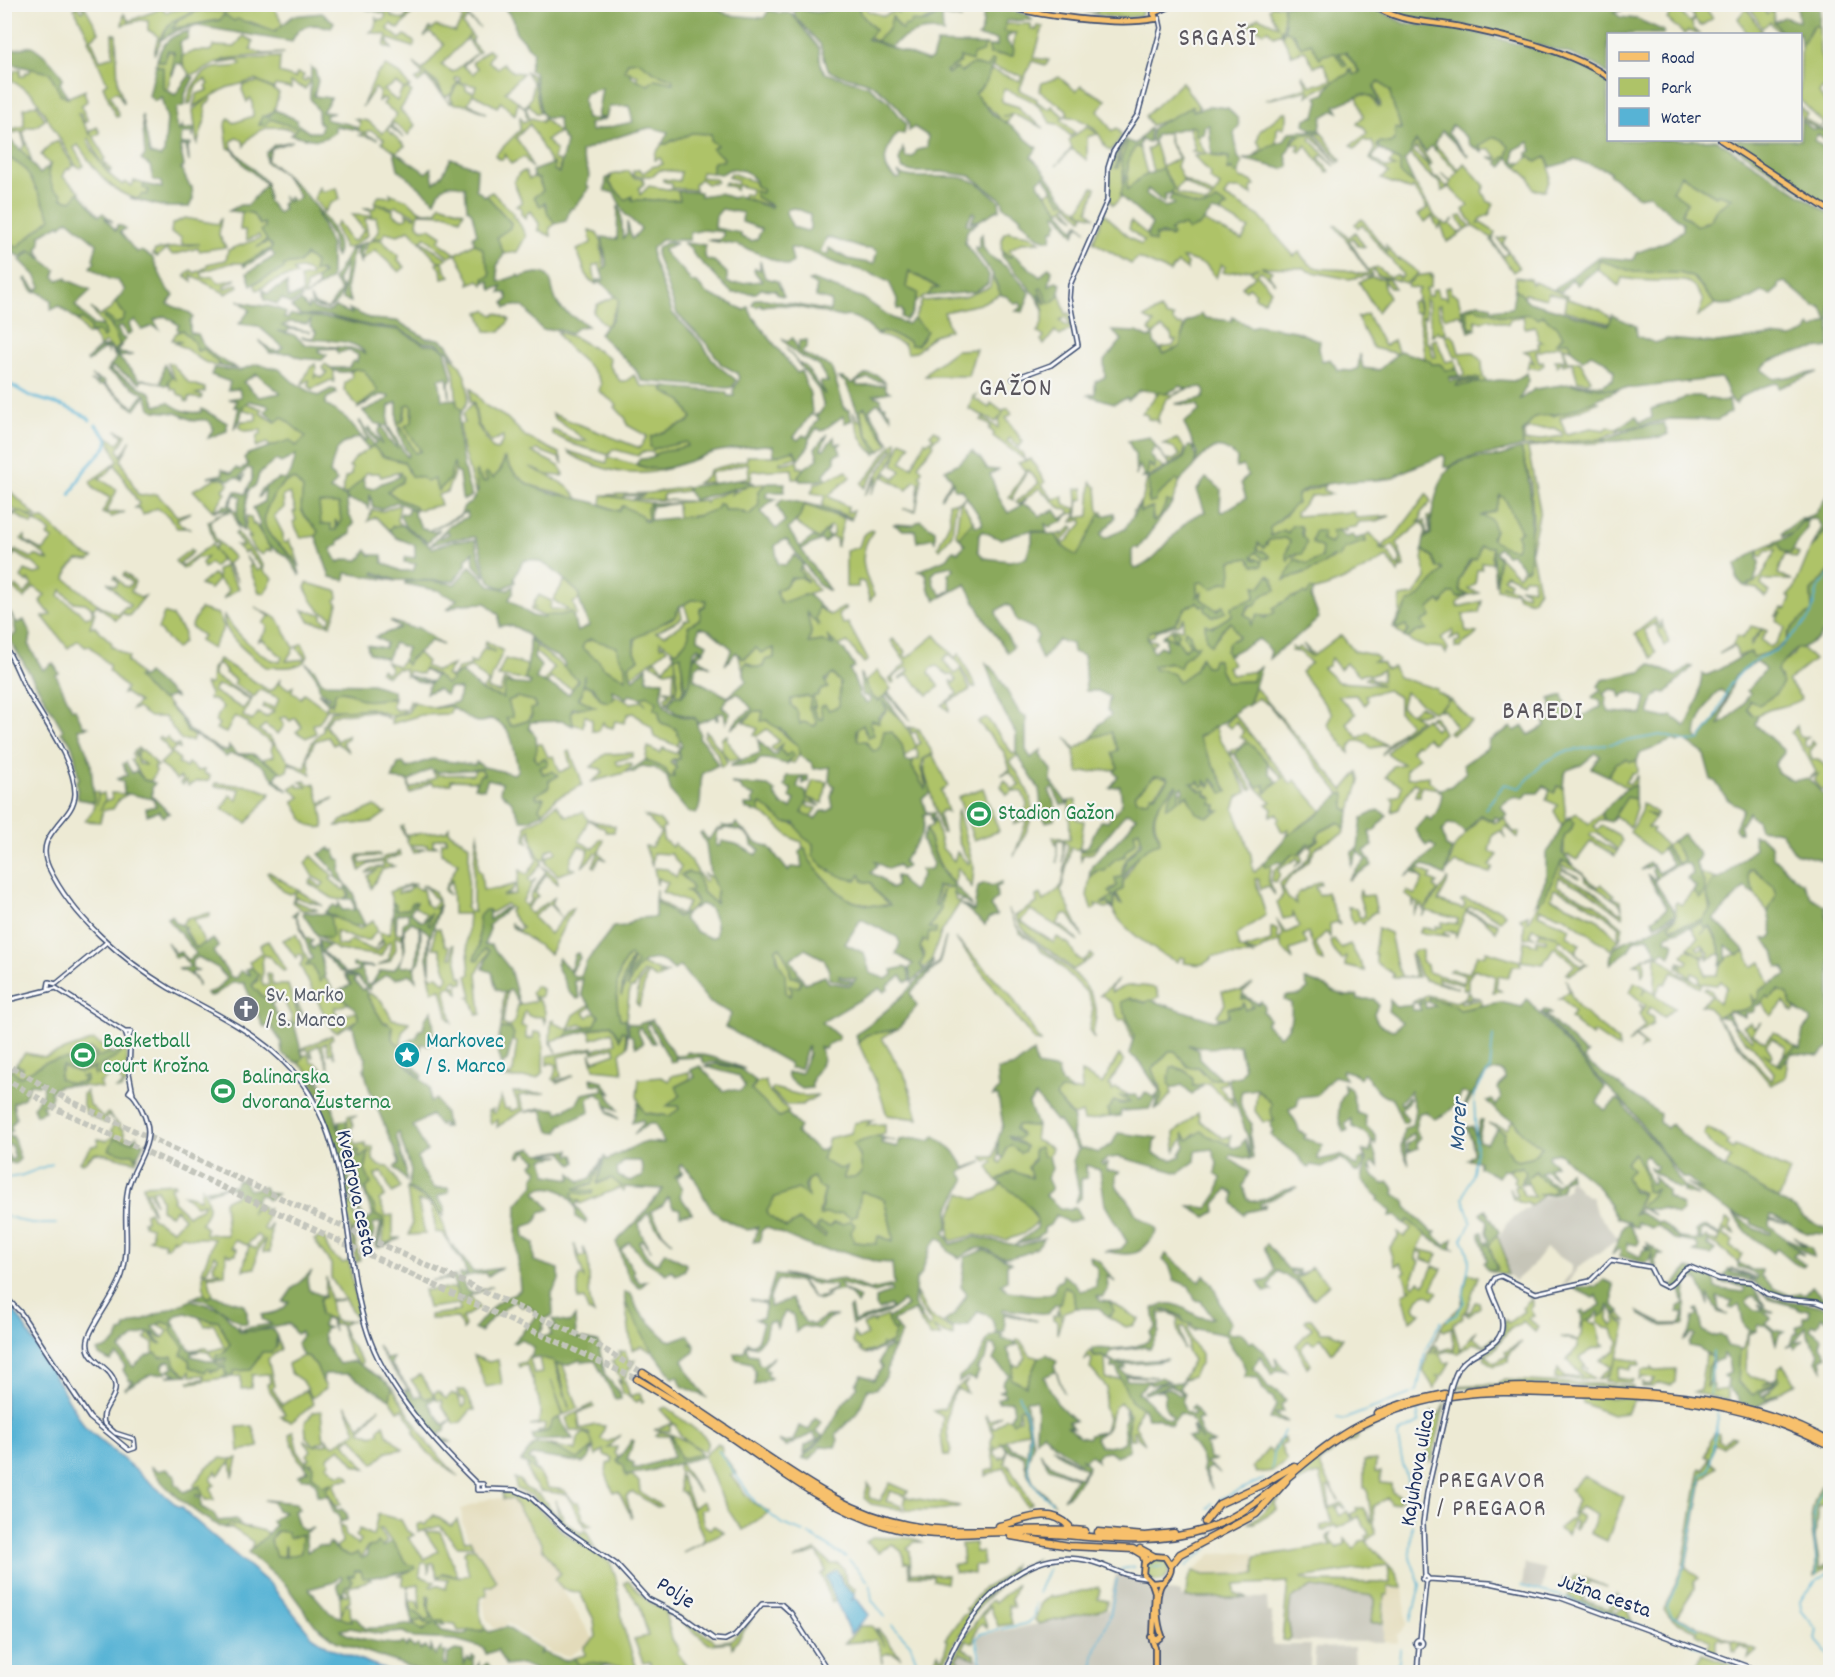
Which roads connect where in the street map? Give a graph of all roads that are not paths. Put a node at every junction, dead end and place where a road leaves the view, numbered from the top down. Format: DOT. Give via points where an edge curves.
graph roads {
  1 [pos="1000,4"];
  2 [pos="1372,4"];
  3 [pos="1154,5"];
  4 [pos="1172,5"];
  5 [pos="1157,17"];
  6 [pos="1607,76"];
  7 [pos="1723,141"];
  8 [pos="1830,211"];
  9 [pos="1013,379"];
  10 [pos="4,645"];
  11 [pos="107,942"];
  12 [pos="56,986"];
  13 [pos="48,988"];
  14 [pos="4,1001"];
  15 [pos="4,1295"];
  16 [pos="1830,1307"];
  17 [pos="643,1373"];
  18 [pos="637,1379"];
  19 [pos="1830,1444"];
  20 [pos="1296,1467"];
  21 [pos="477,1484"];
  22 [pos="484,1489"];
  23 [pos="1205,1522"];
  24 [pos="1069,1526"];
  25 [pos="981,1529"];
  26 [pos="992,1534"];
  27 [pos="1200,1536"];
  28 [pos="1079,1538"];
  29 [pos="1153,1556"];
  30 [pos="1165,1557"];
  31 [pos="1145,1561"];
  32 [pos="1171,1565"];
  33 [pos="1143,1571"];
  34 [pos="1136,1577"];
  35 [pos="1146,1578"];
  36 [pos="1427,1581"];
  37 [pos="1152,1582"];
  38 [pos="1163,1582"];
  39 [pos="1157,1631"];
  40 [pos="1156,1644"];
  41 [pos="829,1672"];
  42 [pos="943,1672"];
  43 [pos="1155,1672"];
  44 [pos="1417,1672"];
  45 [pos="1762,1672"];
  1 -- 5 [label="main road" via="1031,13 1140,21"];
  2 -- 6 [label="main road" via="1410,21 1465,28 1570,56"];
  3 -- 5 [label="street"];
  4 -- 5 [label="main road"];
  5 -- 9 [label="street" via="1161,28 1145,94 1135,120 1113,152 1108,168 1107,201 1070,285 1078,345 1051,365"];
  7 -- 8 [label="main road"];
  10 -- 11 [label="street, Kvedrova cesta" via="55,736 75,792 70,809 50,833 47,862 77,909"];
  11 -- 12 [label="street"];
  11 -- 21 [label="street, Kvedrova cesta" via="166,986 252,1034 279,1056 305,1087 334,1156 363,1317 374,1349 428,1435"];
  12 -- 13 [label="street"];
  12 -- 13 [label="street" via="49,982"];
  12 -- 15 [label="street" via="125,1032 131,1032 128,1037 132,1091 148,1134 128,1189 126,1260 87,1342 93,1359 114,1380 115,1391 103,1413 104,1423 115,1433 135,1440 135,1449 128,1449 90,1418 21,1312"];
  13 -- 14 [label="street"];
  16 -- 36 [label="street, Kajuhova ulica, bridge" via="1774,1297 1751,1282 1719,1279 1690,1267 1666,1287 1658,1283 1649,1267 1617,1259 1606,1263 1590,1281 1545,1293 1529,1292 1501,1276 1495,1278 1490,1287 1502,1322 1501,1333 1493,1344 1464,1361 1455,1375 1427,1493 1423,1523"];
  17 -- 25 [label="highway" via="788,1471 847,1505 907,1526"];
  18 -- 26 [label="highway" via="847,1511 909,1532 949,1536"];
  19 -- 20 [label="highway" via="1746,1413 1689,1402 1512,1392 1458,1395 1377,1417 1333,1440"];
  20 -- 23 [label="highway" via="1219,1504"];
  20 -- 25 [label="highway" via="1224,1516 1177,1533 1145,1536 1038,1528"];
  20 -- 26 [label="highway" via="1238,1513 1182,1535 1141,1540 1069,1534"];
  20 -- 32 [label="highway" via="1257,1514 1175,1557"];
  21 -- 22 [label="street" via="483,1484"];
  21 -- 22 [label="street" via="478,1491"];
  22 -- 41 [label="street, Polje" via="515,1490 529,1496 564,1529 616,1564 648,1599 682,1616 714,1639 725,1640 735,1635 762,1604 781,1604"];
  24 -- 25 [label="highway" via="1044,1514"];
  26 -- 31 [label="highway" via="1069,1546 1133,1549"];
  27 -- 30 [label="highway" via="1190,1546"];
  28 -- 29 [label="highway" via="1092,1545 1136,1547"];
  29 -- 30 [label="main road"];
  29 -- 31 [label="main road"];
  30 -- 32 [label="main road"];
  31 -- 33 [label="main road"];
  32 -- 38 [label="main road"];
  33 -- 34 [label="street"];
  33 -- 35 [label="main road"];
  34 -- 35 [label="street"];
  34 -- 42 [label="street" via="1074,1558 1030,1567 981,1608 960,1637"];
  35 -- 37 [label="main road"];
  36 -- 44 [label="street" via="1420,1640 1415,1643 1419,1647"];
  36 -- 45 [label="street, Južna cesta" via="1509,1586 1561,1598"];
  37 -- 38 [label="main road"];
  37 -- 39 [label="main road"];
  38 -- 39 [label="main road"];
  39 -- 40 [label="main road" via="1162,1637"];
  39 -- 40 [label="main road" via="1151,1635"];
  40 -- 43 [label="main road"];
}
